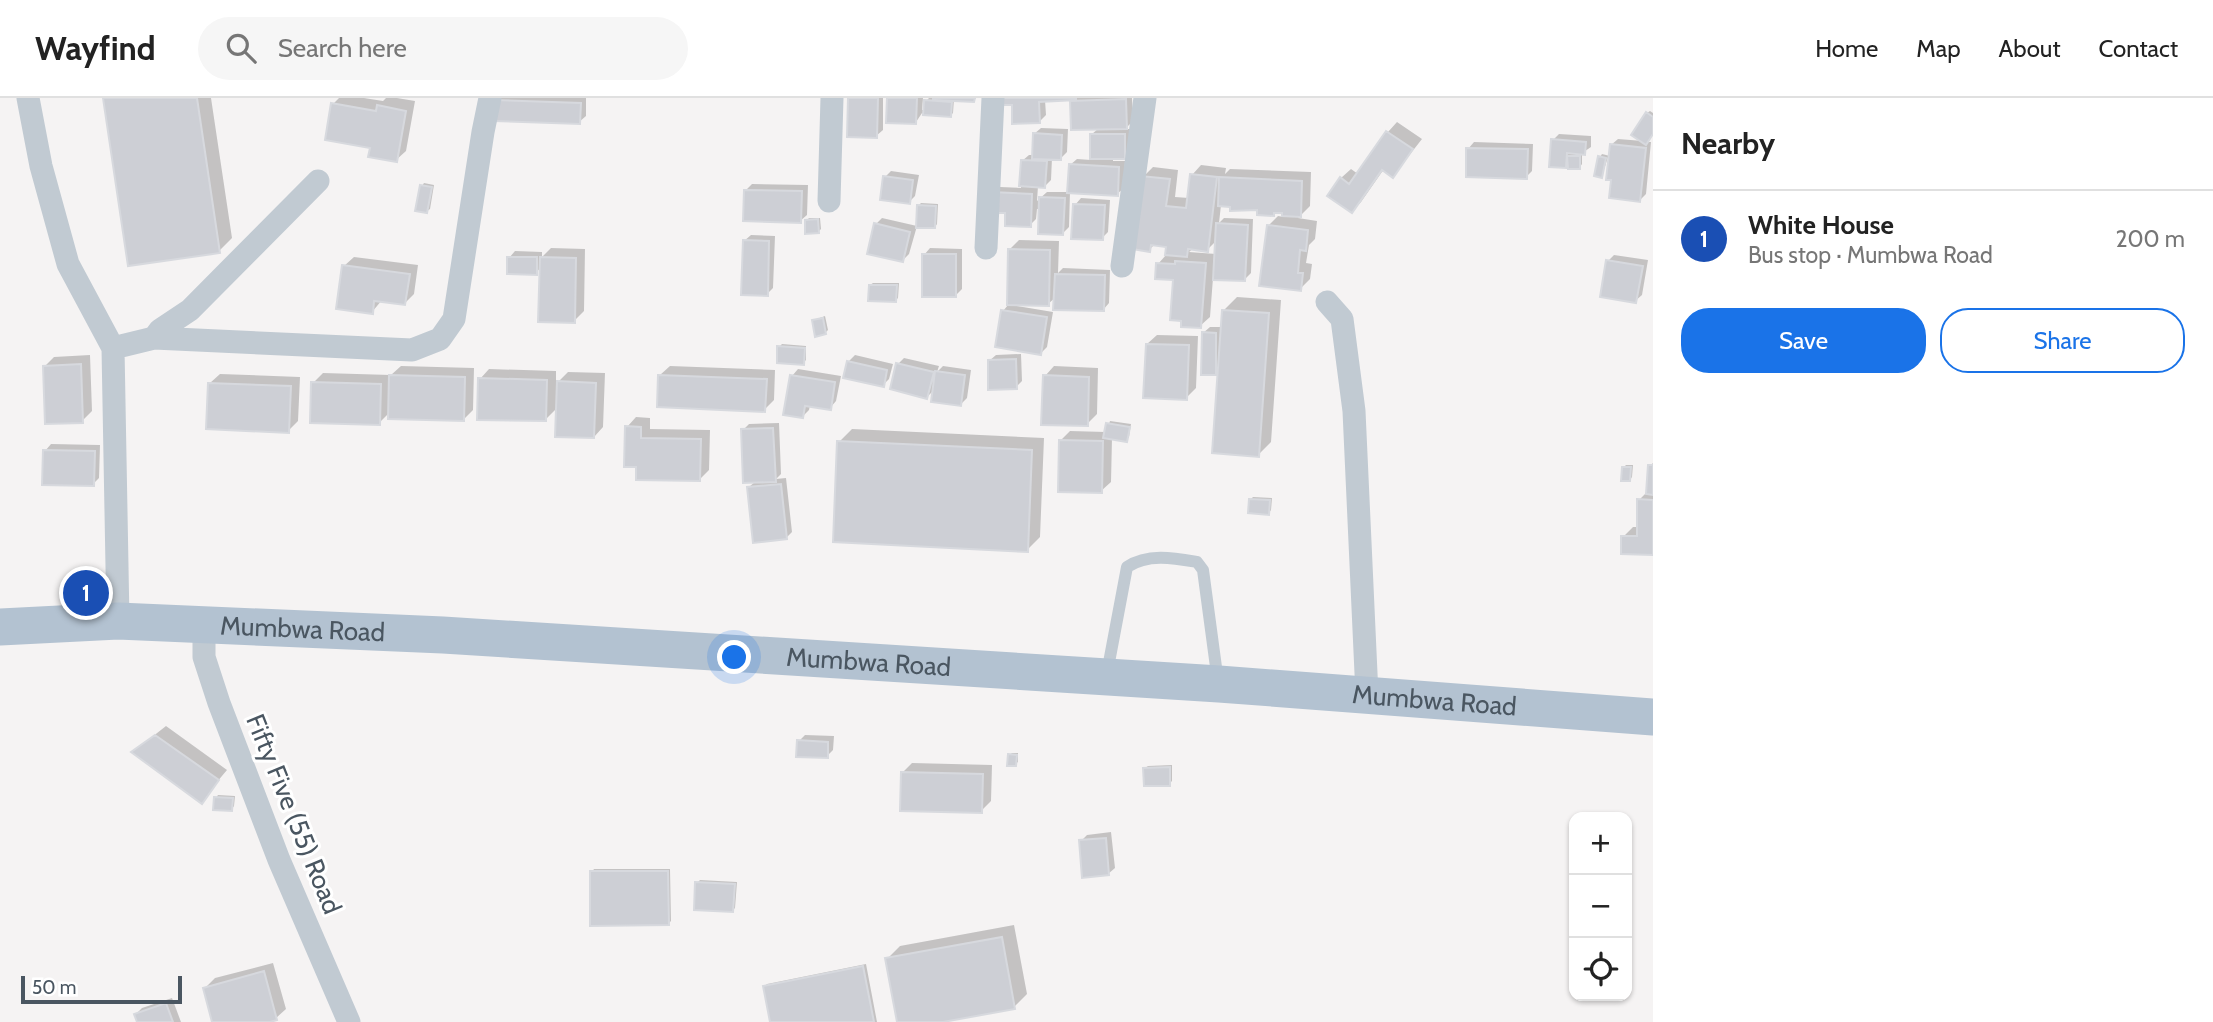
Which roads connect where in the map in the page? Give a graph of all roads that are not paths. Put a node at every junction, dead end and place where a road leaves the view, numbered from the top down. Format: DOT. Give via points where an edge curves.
graph roads {
  1 [pos="28,98"];
  2 [pos="490,98"];
  3 [pos="832,98"];
  4 [pos="993,98"];
  5 [pos="1145,98"];
  6 [pos="318,181"];
  7 [pos="829,201"];
  8 [pos="986,248"];
  9 [pos="1122,267"];
  10 [pos="1327,302"];
  11 [pos="154,338"];
  12 [pos="113,348"];
  13 [pos="118,621"];
  14 [pos="204,623"];
  15 [pos="0,627"];
  16 [pos="1107,677"];
  17 [pos="1219,684"];
  18 [pos="1367,695"];
  19 [pos="1653,717"];
  20 [pos="349,1022"];
  1 -- 12 [label="street" via="68,264"];
  2 -- 11 [label="street" via="454,319 440,340 412,350"];
  3 -- 7 [label="street"];
  4 -- 8 [label="street"];
  5 -- 9 [label="street"];
  6 -- 11 [label="street" via="190,310"];
  10 -- 18 [label="street" via="1342,319 1354,411"];
  11 -- 12 [label="street"];
  12 -- 13 [label="street"];
  13 -- 14 [label="main road, Mumbwa Road"];
  13 -- 15 [label="main road, Mumbwa Road"];
  14 -- 16 [label="main road, Mumbwa Road"];
  14 -- 20 [label="street, Fifty Five (55) Road" via="204,657 219,703 279,860"];
  16 -- 17 [label="main road, Mumbwa Road"];
  16 -- 17 [label="lane" via="1127,567 1139,559 1155,558 1198,562 1203,570"];
  17 -- 18 [label="main road, Mumbwa Road"];
  18 -- 19 [label="main road, Mumbwa Road"];
}
